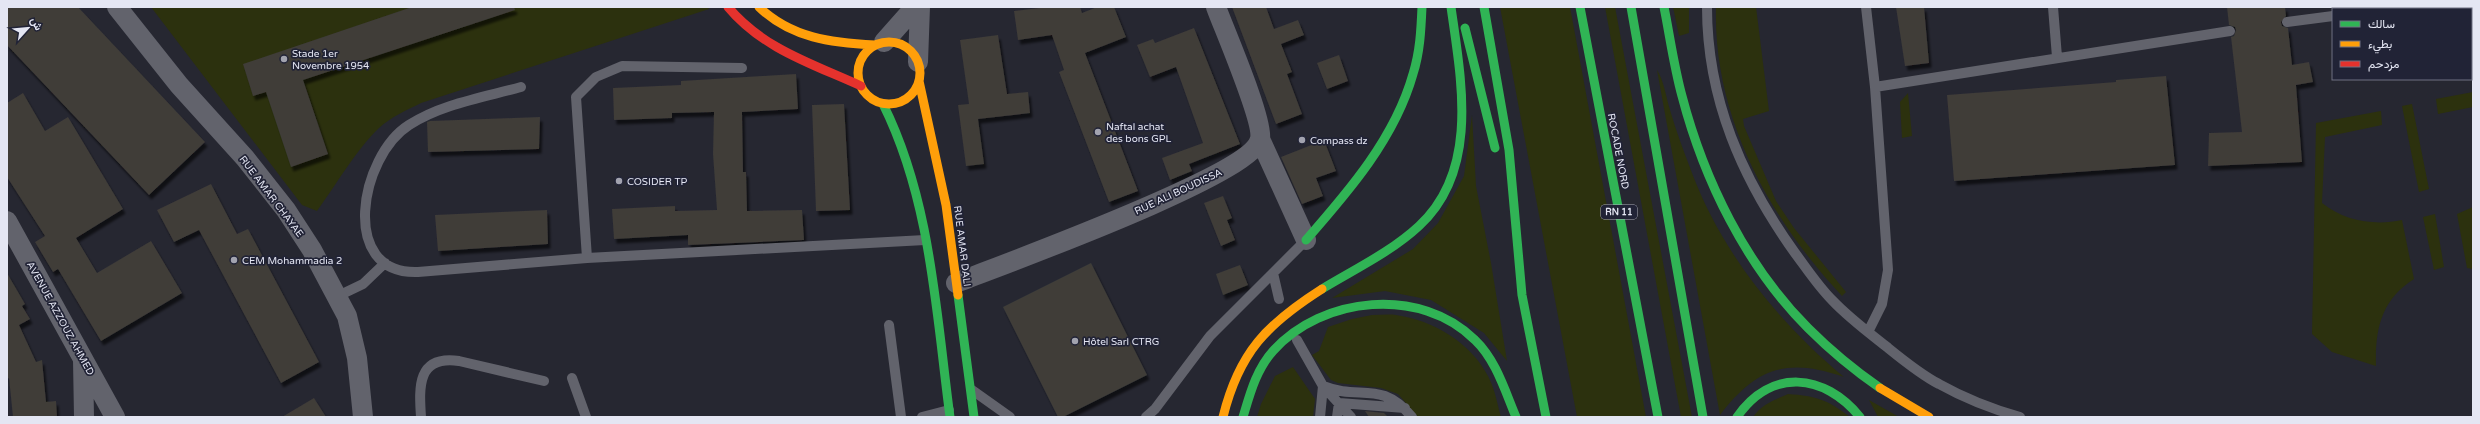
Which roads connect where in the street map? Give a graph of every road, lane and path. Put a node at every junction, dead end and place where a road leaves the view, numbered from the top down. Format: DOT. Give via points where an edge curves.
graph roads {
  1 [pos="117,7"];
  2 [pos="728,7"];
  3 [pos="914,7"];
  4 [pos="920,7"];
  5 [pos="1216,7"];
  6 [pos="1422,7"];
  7 [pos="1451,7"];
  8 [pos="1460,7"];
  9 [pos="1484,7"];
  10 [pos="1580,7"];
  11 [pos="1631,7"];
  12 [pos="1664,7"];
  13 [pos="1707,7"];
  14 [pos="1866,7"];
  15 [pos="2053,7"];
  16 [pos="764,8"];
  17 [pos="2332,16"];
  18 [pos="2287,22"];
  19 [pos="2230,31"];
  20 [pos="879,44"];
  21 [pos="2057,57"];
  22 [pos="742,68"];
  23 [pos="919,71"];
  24 [pos="861,86"];
  25 [pos="521,87"];
  26 [pos="1875,87"];
  27 [pos="883,104"];
  28 [pos="1260,139"];
  29 [pos="1497,158"];
  30 [pos="1502,180"];
  31 [pos="7,220"];
  32 [pos="925,240"];
  33 [pos="1306,240"];
  34 [pos="588,258"];
  35 [pos="385,263"];
  36 [pos="1273,273"];
  37 [pos="956,283"];
  38 [pos="1522,295"];
  39 [pos="338,296"];
  40 [pos="1279,299"];
  41 [pos="889,325"];
  42 [pos="1868,332"];
  43 [pos="1297,340"];
  44 [pos="83,356"];
  45 [pos="572,378"];
  46 [pos="544,381"];
  47 [pos="1323,386"];
  48 [pos="970,388"];
  49 [pos="1339,404"];
  50 [pos="1405,408"];
  51 [pos="950,413"];
  52 [pos="1154,413"];
  53 [pos="84,417"];
  54 [pos="114,417"];
  55 [pos="363,417"];
  56 [pos="421,417"];
  57 [pos="586,417"];
  58 [pos="902,417"];
  59 [pos="922,417"];
  60 [pos="974,417"];
  61 [pos="1010,417"];
  62 [pos="1146,417"];
  63 [pos="1223,417"];
  64 [pos="1243,417"];
  65 [pos="1320,417"];
  66 [pos="1337,417"];
  67 [pos="1351,417"];
  68 [pos="1412,417"];
  69 [pos="1516,417"];
  70 [pos="1546,417"];
  71 [pos="1658,417"];
  72 [pos="1703,417"];
  73 [pos="1736,417"];
  74 [pos="1860,417"];
  75 [pos="1929,417"];
  76 [pos="2020,417"];
  1 -- 39 [label="street, RUE AMAR CHAYAE" via="179,85 245,158 286,210"];
  2 -- 24 [label="main road" via="736,18 776,48"];
  3 -- 20 [label="street"];
  4 -- 23 [label="street"];
  5 -- 28 [label="street" via="1257,114"];
  6 -- 33 [label="main road" via="1422,22 1412,76 1390,130 1347,192"];
  7 -- 63 [label="main road" via="1462,114 1460,146 1449,183 1441,198 1427,218 1411,234 1300,302 1276,320 1258,340 1238,371"];
  8 -- 29 [label="main road"];
  9 -- 38 [label="main road" via="1509,150"];
  10 -- 71 [label="main road, ROCADE NORD / RN 11"];
  11 -- 72 [label="main road"];
  12 -- 75 [label="main road" via="1684,106 1695,142 1729,220 1748,253 1796,317 1824,345 1887,393"];
  13 -- 42 [label="lane" via="1710,51 1722,109 1751,183 1772,221 1809,272 1832,300"];
  14 -- 26 [label="lane"];
  15 -- 21 [label="lane"];
  16 -- 20 [label="main road" via="775,21 824,41"];
  17 -- 18 [label="lane"];
  19 -- 21 [label="lane"];
  20 -- 23 [label="main road" via="904,46"];
  20 -- 24 [label="main road" via="864,55 858,68"];
  21 -- 26 [label="lane"];
  22 -- 34 [label="lane" via="622,66 596,76 576,97"];
  23 -- 27 [label="main road" via="910,97 902,102"];
  23 -- 37 [label="main road, RUE AMAR DALI" via="942,178"];
  24 -- 27 [label="main road" via="866,94"];
  25 -- 35 [label="lane" via="425,117 409,125 390,141 376,163 367,187 364,212 372,244"];
  26 -- 42 [label="lane" via="1888,270 1882,304"];
  27 -- 32 [label="main road" via="896,128 912,172"];
  28 -- 33 [label="street"];
  28 -- 37 [label="street, RUE ALI BOUDISSA" via="1253,151 1241,160 1202,181 1143,208"];
  30 -- 38 [label="main road"];
  31 -- 44 [label="street, AVENUE AZZOUZ AHMED"];
  32 -- 34 [label="lane"];
  32 -- 51 [label="main road"];
  33 -- 36 [label="lane"];
  34 -- 35 [label="lane" via="406,273"];
  35 -- 39 [label="lane" via="363,284"];
  36 -- 40 [label="lane"];
  36 -- 52 [label="lane" via="1210,336"];
  37 -- 48 [label="main road, RUE AMAR DALI"];
  38 -- 70 [label="main road"];
  39 -- 55 [label="street, RUE AMAR CHAYAE" via="352,333"];
  41 -- 58 [label="lane"];
  42 -- 76 [label="lane" via="1938,384 1995,410"];
  43 -- 47 [label="lane"];
  44 -- 53 [label="street"];
  44 -- 54 [label="street, AVENUE AZZOUZ AHMED"];
  45 -- 57 [label="lane"];
  46 -- 56 [label="lane" via="459,361 438,362 426,372 419,386"];
  47 -- 49 [label="lane"];
  47 -- 50 [label="lane" via="1386,396 1398,401"];
  47 -- 65 [label="lane"];
  48 -- 60 [label="main road, RUE AMAR DALI"];
  48 -- 61 [label="lane"];
  49 -- 50 [label="lane"];
  49 -- 66 [label="lane"];
  49 -- 67 [label="lane"];
  50 -- 68 [label="lane"];
  51 -- 59 [label="lane"];
  52 -- 62 [label="lane"];
  64 -- 69 [label="main road" via="1252,383 1264,362 1284,340 1326,313 1343,307 1380,303 1402,304 1430,312 1467,332 1482,348"];
  73 -- 74 [label="main road" via="1745,405 1763,391 1793,381 1816,383 1828,388 1849,403"];
}
